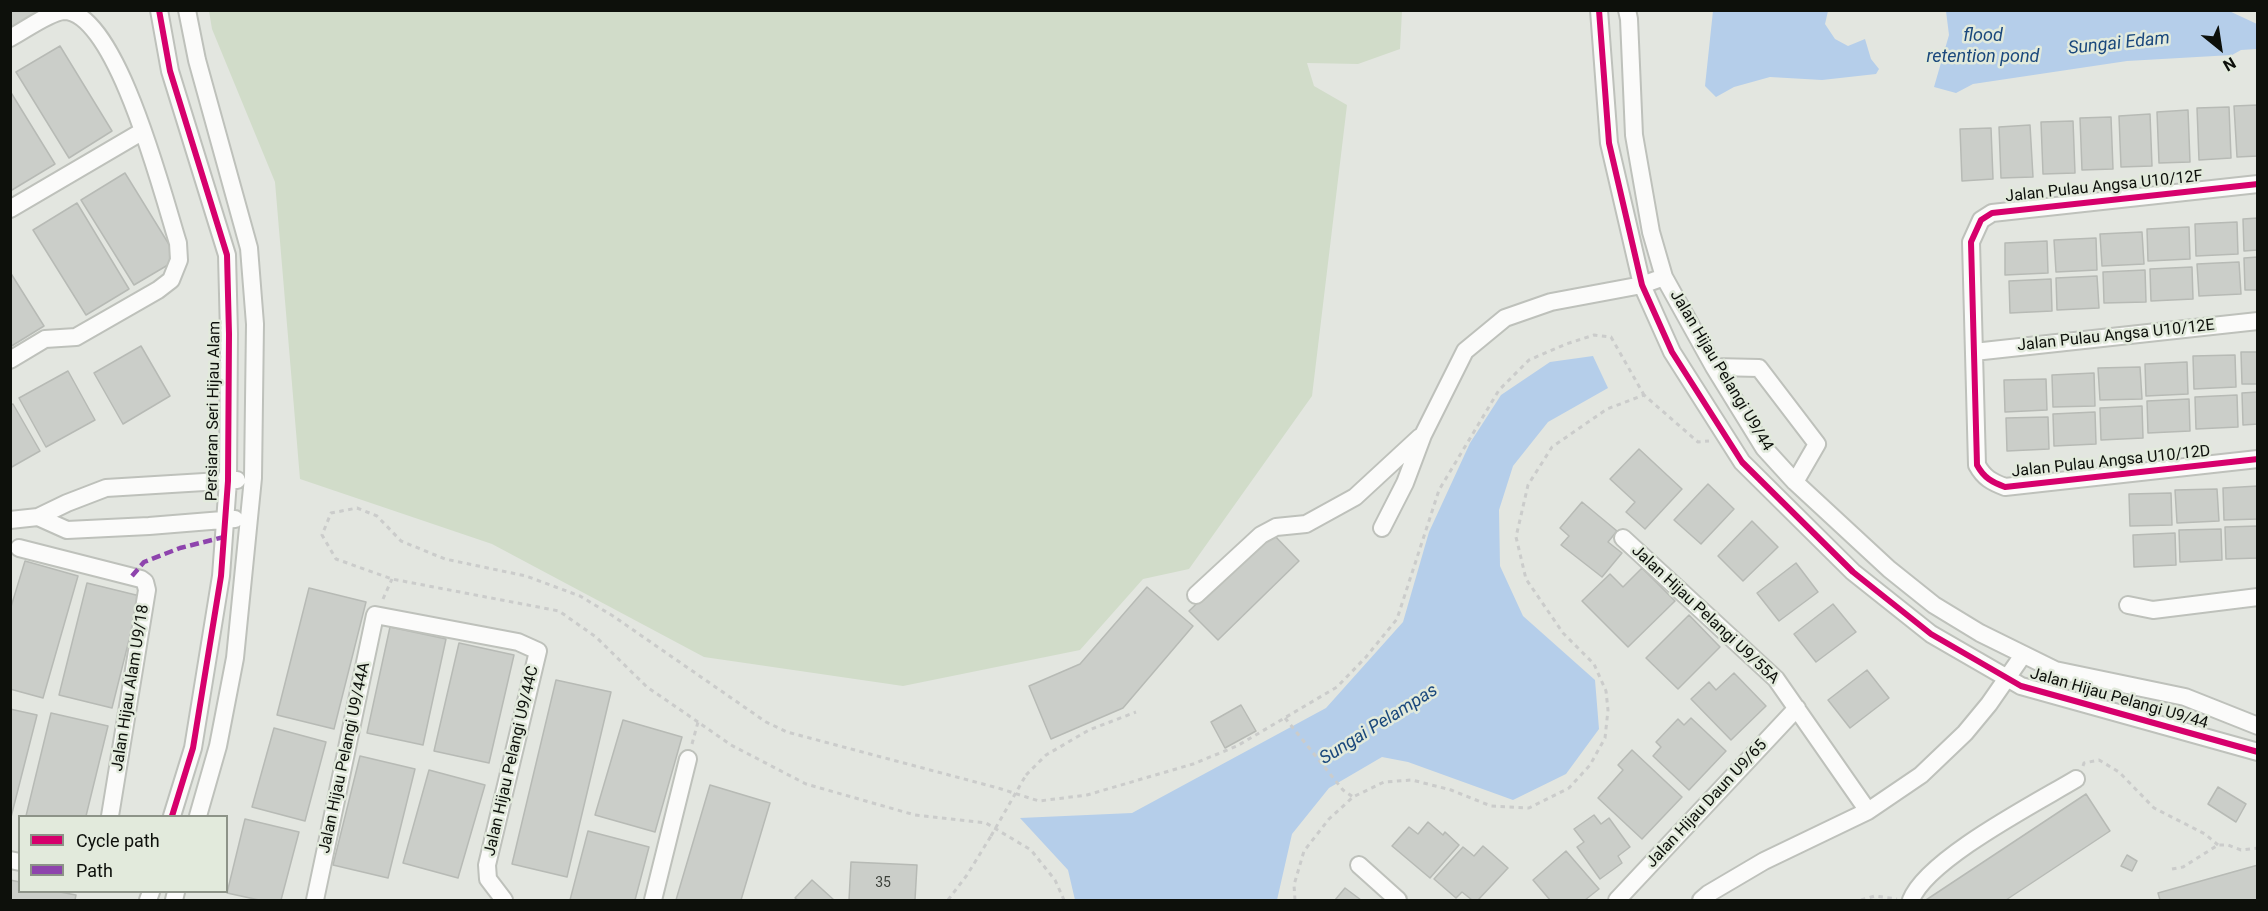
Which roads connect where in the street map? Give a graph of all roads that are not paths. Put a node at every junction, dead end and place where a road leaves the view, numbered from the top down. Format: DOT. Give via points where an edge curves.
graph roads {
  1 [pos="159,10"];
  2 [pos="187,10"];
  3 [pos="1599,10"];
  4 [pos="1627,10"];
  5 [pos="10,38"];
  6 [pos="143,131"];
  7 [pos="2258,184"];
  8 [pos="10,209"];
  9 [pos="1664,277"];
  10 [pos="1642,285"];
  11 [pos="2258,321"];
  12 [pos="1974,352"];
  13 [pos="10,360"];
  14 [pos="1714,367"];
  15 [pos="1422,435"];
  16 [pos="2258,459"];
  17 [pos="253,478"];
  18 [pos="228,481"];
  19 [pos="1795,482"];
  20 [pos="38,517"];
  21 [pos="250,518"];
  22 [pos="10,520"];
  23 [pos="225,520"];
  24 [pos="1382,528"];
  25 [pos="1623,538"];
  26 [pos="19,548"];
  27 [pos="1196,595"];
  28 [pos="2258,597"];
  29 [pos="2128,606"];
  30 [pos="375,615"];
  31 [pos="2023,655"];
  32 [pos="2008,677"];
  33 [pos="1797,708"];
  34 [pos="2258,726"];
  35 [pos="2258,752"];
  36 [pos="688,759"];
  37 [pos="2076,779"];
  38 [pos="1868,811"];
  39 [pos="110,815"];
  40 [pos="172,815"];
  41 [pos="198,815"];
  42 [pos="1359,865"];
  43 [pos="315,900"];
  44 [pos="504,900"];
  45 [pos="653,900"];
  46 [pos="1398,900"];
  47 [pos="1617,900"];
  48 [pos="1701,900"];
  49 [pos="1905,900"];
  1 -- 18 [label="street, Persiaran Seri Hijau Alam" via="170,71 227,255"];
  2 -- 17 [label="street" via="249,248 255,324"];
  3 -- 10 [label="street, Jalan Hijau Pelangi U9/44" via="1609,143"];
  4 -- 9 [label="street, Jalan Hijau Pelangi U9/44" via="1634,135"];
  5 -- 6 [label="street" via="64,11 81,16 96,30 135,104"];
  6 -- 8 [label="street"];
  6 -- 13 [label="street" via="178,243 180,260 171,280 76,337 45,339"];
  7 -- 12 [label="street, Jalan Pulau Angsa U10/12F" via="1992,213 1981,220 1971,242"];
  9 -- 10 [label="street"];
  9 -- 14 [label="street, Jalan Hijau Pelangi U9/44"];
  10 -- 15 [label="street" via="1551,302 1504,318 1465,351"];
  10 -- 32 [label="street, Jalan Hijau Pelangi U9/44" via="1672,352 1742,462 1853,572 1931,634"];
  11 -- 12 [label="street, Jalan Pulau Angsa U10/12E"];
  12 -- 16 [label="street, Jalan Pulau Angsa U10/12D" via="1977,465 1991,482 2005,487"];
  14 -- 19 [label="street, Jalan Hijau Pelangi U9/44" via="1764,448"];
  14 -- 19 [label="street" via="1759,368 1817,444"];
  15 -- 24 [label="street" via="1405,483"];
  15 -- 27 [label="street" via="1355,497 1306,524 1276,526 1261,535"];
  17 -- 18 [label="street"];
  17 -- 21 [label="street"];
  18 -- 20 [label="street" via="106,488"];
  18 -- 23 [label="street, Persiaran Seri Hijau Alam"];
  19 -- 31 [label="street, Jalan Hijau Pelangi U9/44" via="1934,604"];
  20 -- 22 [label="street"];
  20 -- 23 [label="street" via="67,530"];
  21 -- 23 [label="street"];
  21 -- 41 [label="street" via="235,658 218,746"];
  23 -- 40 [label="street, Persiaran Seri Hijau Alam" via="221,576 193,748"];
  25 -- 33 [label="street, Jalan Hijau Pelangi U9/55A" via="1776,679"];
  26 -- 39 [label="street, Jalan Hijau Alam U9/18" via="145,582 147,590"];
  28 -- 29 [label="street" via="2153,610"];
  30 -- 43 [label="street, Jalan Hijau Pelangi U9/44A"];
  30 -- 44 [label="street, Jalan Hijau Pelangi U9/44C" via="518,642 538,651 487,866 488,879"];
  31 -- 32 [label="street"];
  31 -- 34 [label="street, Jalan Hijau Pelangi U9/44" via="2055,670 2185,697"];
  32 -- 35 [label="street, Jalan Hijau Pelangi U9/44" via="2021,686"];
  32 -- 38 [label="street" via="1965,733 1921,775"];
  33 -- 38 [label="street, Jalan Hijau Pelangi U9/55A"];
  33 -- 47 [label="street, Jalan Hijau Daun U9/65"];
  36 -- 45 [label="street"];
  37 -- 49 [label="street" via="1958,851"];
  38 -- 48 [label="street" via="1764,861"];
  42 -- 46 [label="street"];
}
